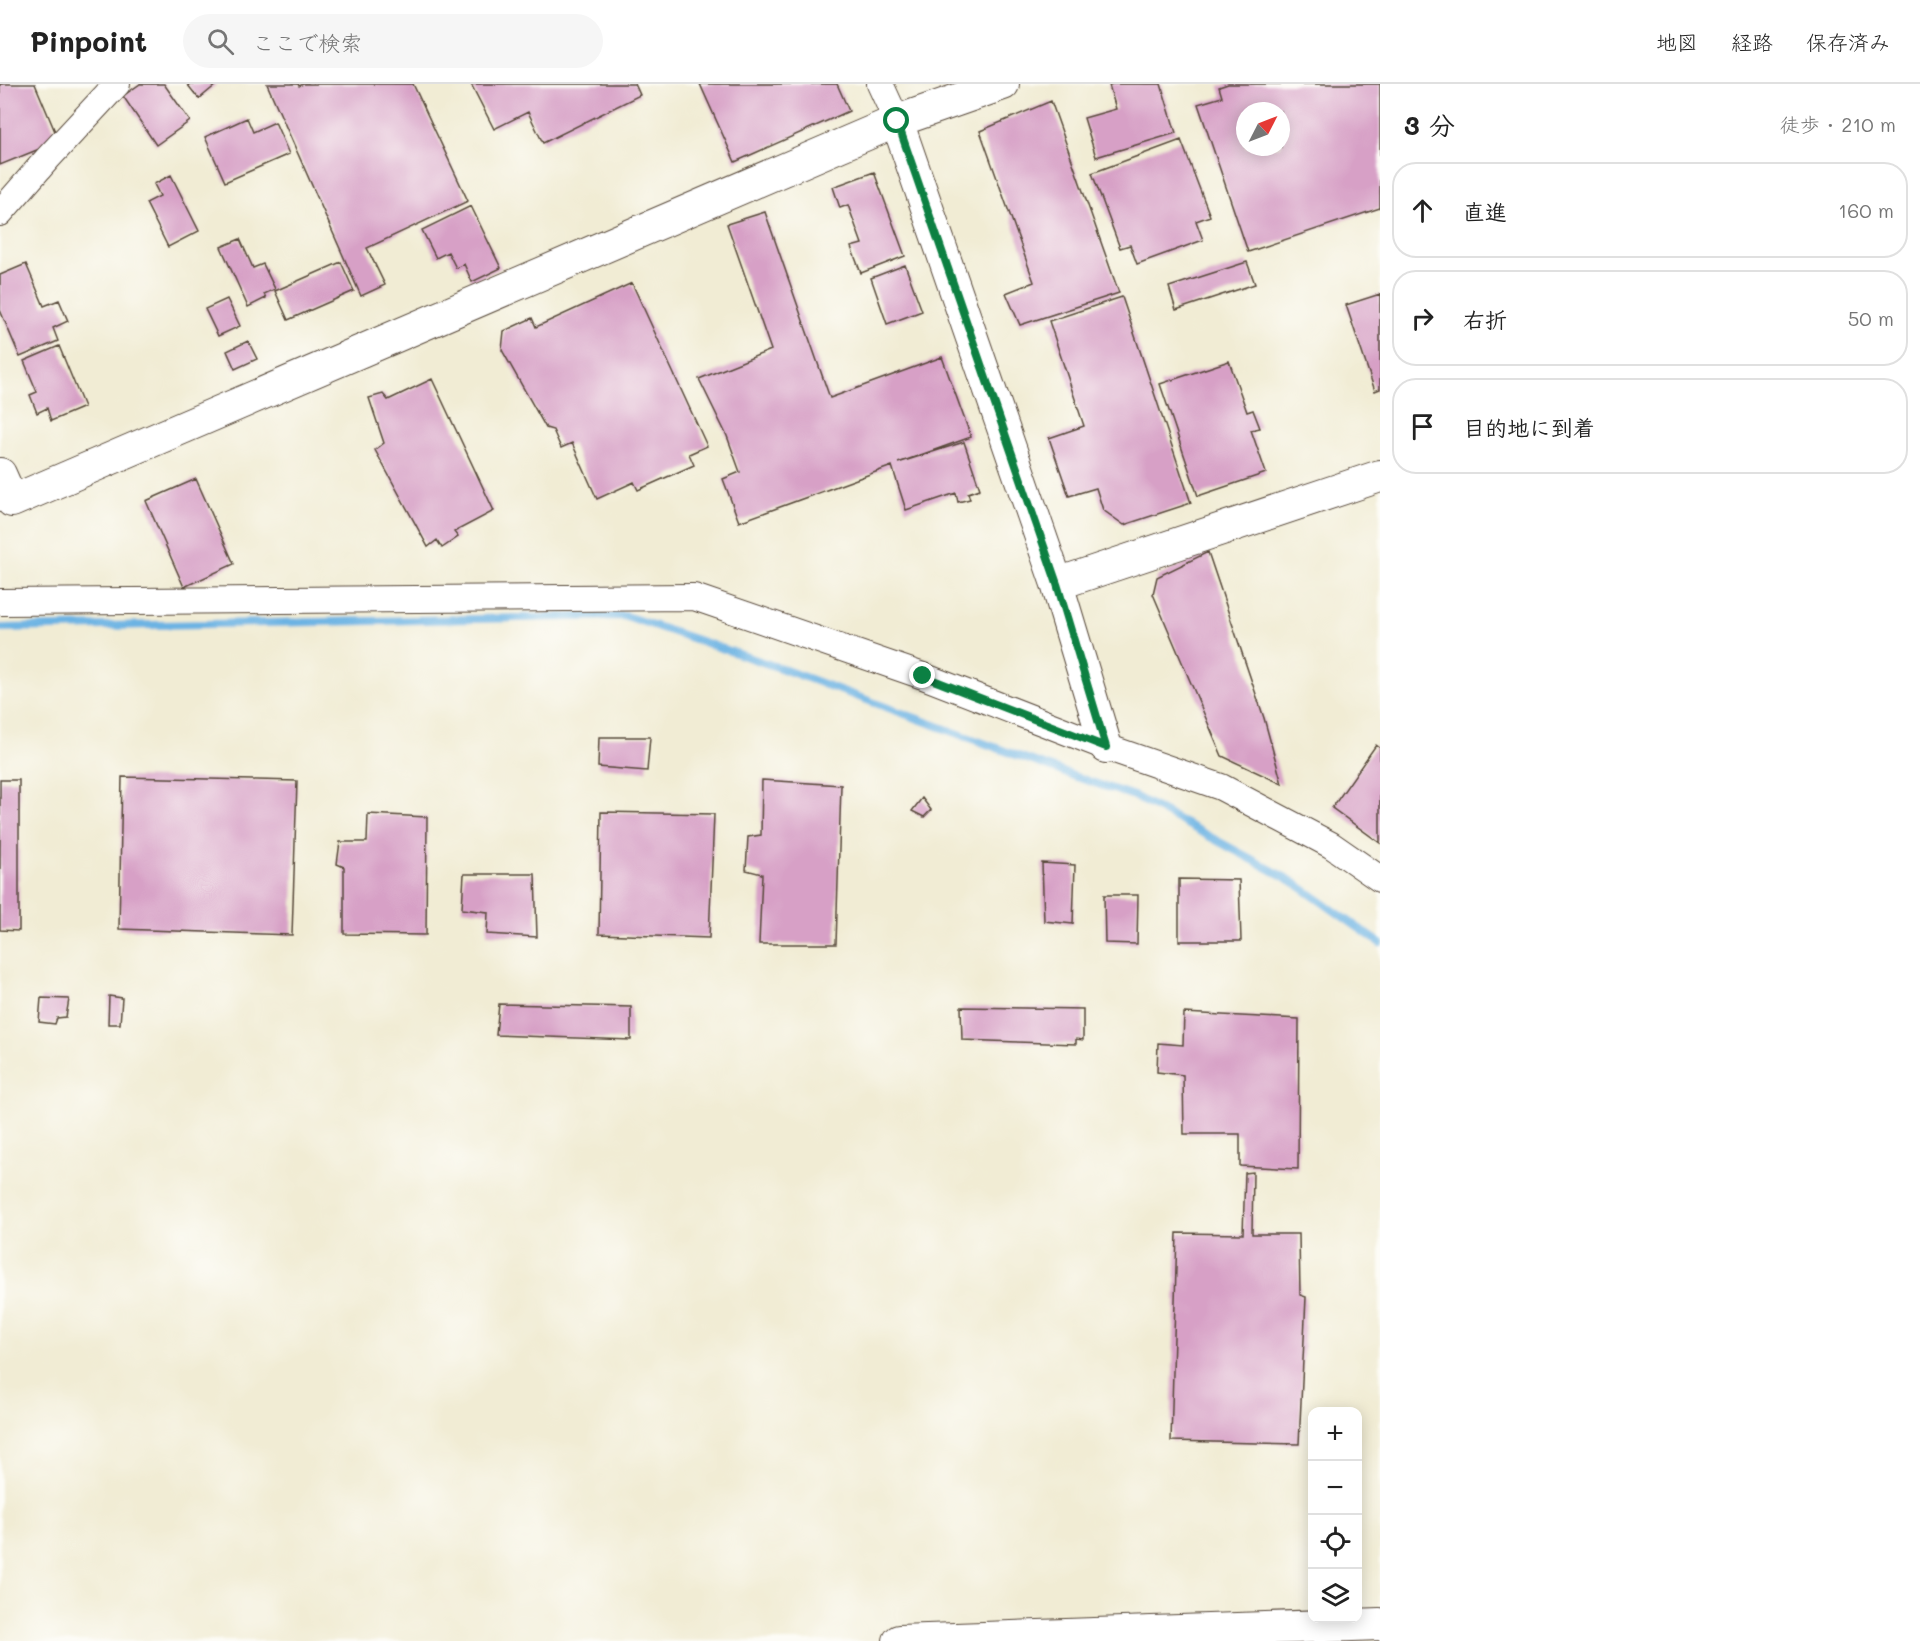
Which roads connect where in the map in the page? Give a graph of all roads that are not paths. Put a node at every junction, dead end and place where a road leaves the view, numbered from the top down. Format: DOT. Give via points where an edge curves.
graph roads {
  1 [pos="117,84"];
  2 [pos="880,84"];
  3 [pos="1003,84"];
  4 [pos="897,121"];
  5 [pos="0,213"];
  6 [pos="0,474"];
  7 [pos="1380,476"];
  8 [pos="1057,584"];
  9 [pos="0,602"];
  10 [pos="1106,747"];
  11 [pos="1380,879"];
  12 [pos="1380,1624"];
  13 [pos="899,1641"];
  1 -- 5 [label="street"];
  2 -- 4 [label="street"];
  3 -- 4 [label="street"];
  4 -- 6 [label="street" via="12,501"];
  4 -- 8 [label="street"];
  7 -- 8 [label="street"];
  8 -- 10 [label="street"];
  9 -- 10 [label="street" via="694,597 923,676"];
  10 -- 11 [label="street" via="1221,787 1331,845"];
  12 -- 13 [label="street"];
}
